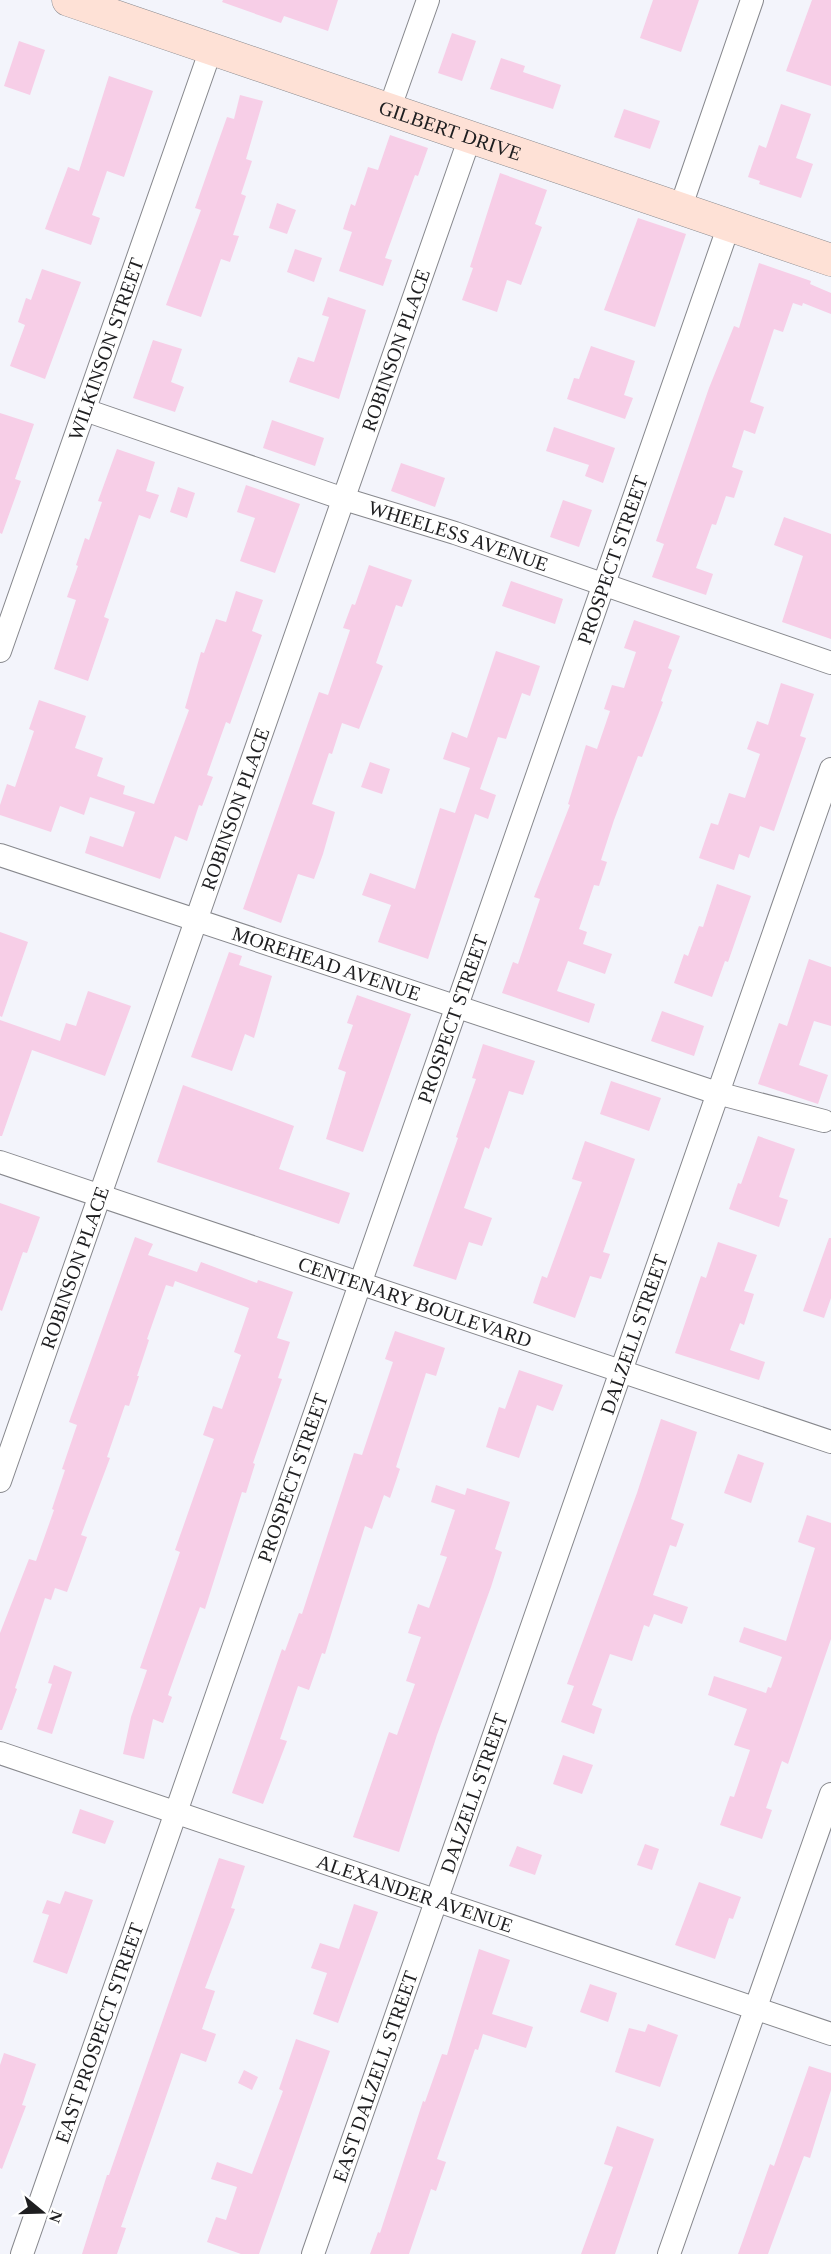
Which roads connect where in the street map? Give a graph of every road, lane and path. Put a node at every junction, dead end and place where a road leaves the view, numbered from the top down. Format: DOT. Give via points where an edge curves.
graph roads {
  1 [pos="428,0"];
  2 [pos="752,0"];
  3 [pos="72,1"];
  4 [pos="211,49"];
  5 [pos="389,110"];
  6 [pos="470,137"];
  7 [pos="680,209"];
  8 [pos="729,225"];
  9 [pos="831,260"];
  10 [pos="85,410"];
  11 [pos="344,499"];
  12 [pos="604,584"];
  13 [pos="0,651"];
  14 [pos="831,663"];
  15 [pos="831,769"];
  16 [pos="0,855"];
  17 [pos="196,921"];
  18 [pos="457,1006"];
  19 [pos="717,1093"];
  20 [pos="824,1121"];
  21 [pos="0,1162"];
  22 [pos="100,1195"];
  23 [pos="359,1282"];
  24 [pos="621,1371"];
  25 [pos="831,1442"];
  26 [pos="0,1481"];
  27 [pos="0,1753"];
  28 [pos="831,1794"];
  29 [pos="175,1812"];
  30 [pos="435,1900"];
  31 [pos="755,2008"];
  32 [pos="831,2034"];
  33 [pos="22,2254"];
  34 [pos="313,2254"];
  35 [pos="669,2254"];
  1 -- 5 [label="street"];
  2 -- 7 [label="street"];
  3 -- 4 [label="street, GILBERT DRIVE"];
  4 -- 5 [label="street, GILBERT DRIVE"];
  4 -- 10 [label="street, WILKINSON STREET"];
  5 -- 6 [label="street, GILBERT DRIVE"];
  6 -- 7 [label="street, GILBERT DRIVE"];
  6 -- 11 [label="street, ROBINSON PLACE"];
  7 -- 8 [label="street, GILBERT DRIVE"];
  8 -- 9 [label="street, GILBERT DRIVE"];
  8 -- 12 [label="street, PROSPECT STREET"];
  10 -- 11 [label="street, WHEELESS AVENUE"];
  10 -- 13 [label="street, WILKINSON STREET"];
  11 -- 12 [label="street, WHEELESS AVENUE"];
  11 -- 17 [label="street, ROBINSON PLACE"];
  12 -- 14 [label="street, WHEELESS AVENUE"];
  12 -- 18 [label="street, PROSPECT STREET"];
  15 -- 19 [label="street, DALZELL STREET"];
  16 -- 17 [label="street, MOREHEAD AVENUE"];
  17 -- 18 [label="street, MOREHEAD AVENUE"];
  17 -- 22 [label="street, ROBINSON PLACE"];
  18 -- 19 [label="street, MOREHEAD AVENUE"];
  18 -- 23 [label="street, PROSPECT STREET"];
  19 -- 20 [label="street, MOREHEAD AVENUE"];
  19 -- 24 [label="street, DALZELL STREET"];
  21 -- 22 [label="street, CENTENARY BOULEVARD"];
  22 -- 23 [label="street, CENTENARY BOULEVARD"];
  22 -- 26 [label="street, ROBINSON PLACE"];
  23 -- 24 [label="street, CENTENARY BOULEVARD"];
  23 -- 29 [label="street, PROSPECT STREET"];
  24 -- 25 [label="street, CENTENARY BOULEVARD"];
  24 -- 30 [label="street, DALZELL STREET"];
  27 -- 29 [label="street, ALEXANDER AVENUE"];
  28 -- 31 [label="street"];
  29 -- 30 [label="street, ALEXANDER AVENUE"];
  29 -- 33 [label="street, EAST PROSPECT STREET"];
  30 -- 31 [label="street, ALEXANDER AVENUE"];
  30 -- 34 [label="street, EAST DALZELL STREET"];
  31 -- 32 [label="street, ALEXANDER AVENUE"];
  31 -- 35 [label="street"];
}
